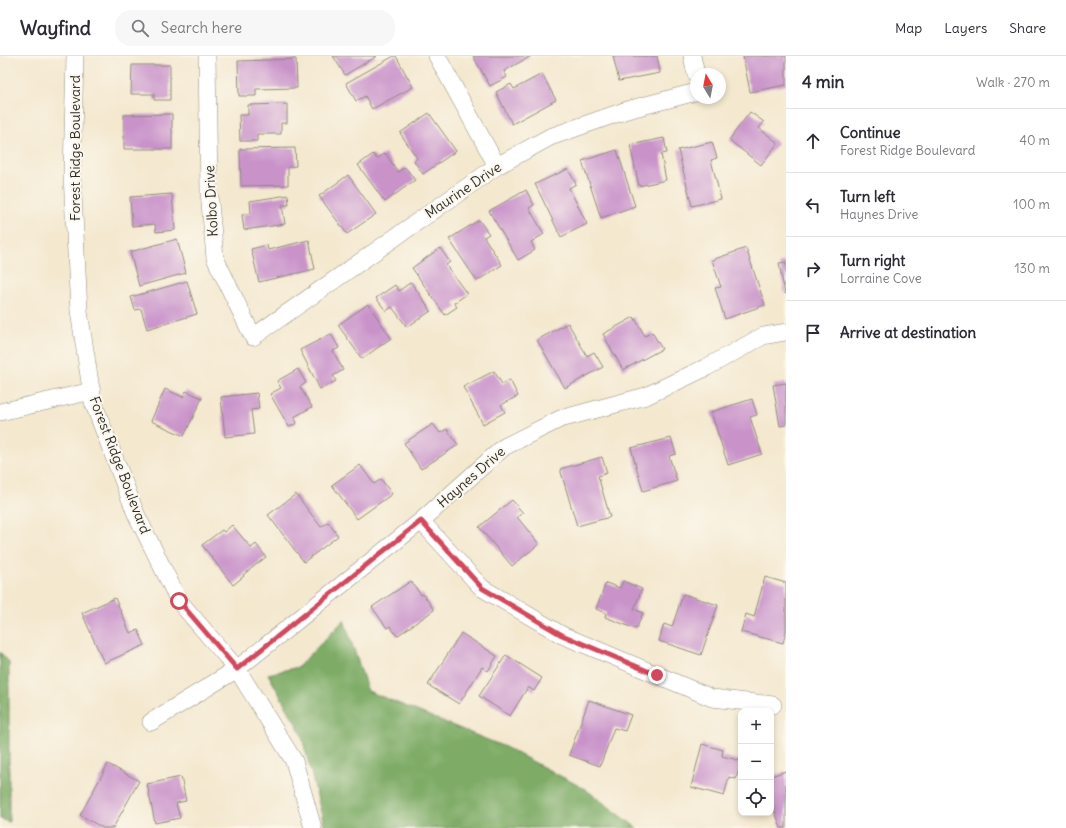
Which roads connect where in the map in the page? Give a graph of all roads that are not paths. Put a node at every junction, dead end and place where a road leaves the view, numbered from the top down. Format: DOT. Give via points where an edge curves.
graph roads {
  1 [pos="75,56"];
  2 [pos="207,56"];
  3 [pos="436,56"];
  4 [pos="692,56"];
  5 [pos="695,68"];
  6 [pos="690,94"];
  7 [pos="497,166"];
  8 [pos="786,332"];
  9 [pos="253,337"];
  10 [pos="92,391"];
  11 [pos="0,412"];
  12 [pos="421,521"];
  13 [pos="237,669"];
  14 [pos="773,705"];
  15 [pos="151,722"];
  16 [pos="313,828"];
  1 -- 10 [label="street, Forest Ridge Boulevard" via="72,176 79,311"];
  2 -- 9 [label="street, Kolbo Drive" via="209,192 215,258"];
  3 -- 7 [label="street"];
  4 -- 5 [label="street"];
  6 -- 7 [label="street, Maurine Drive" via="628,110 550,138"];
  7 -- 9 [label="street, Maurine Drive"];
  8 -- 12 [label="street, Haynes Drive" via="763,336 646,396 560,419 504,447"];
  10 -- 11 [label="street"];
  10 -- 13 [label="street, Forest Ridge Boulevard" via="93,402 136,514 179,601"];
  12 -- 13 [label="street, Haynes Drive"];
  12 -- 14 [label="street" via="482,588 562,635 712,698"];
  13 -- 15 [label="street, Haynes Drive"];
  13 -- 16 [label="street, Forest Ridge Boulevard" via="294,761"];
}
